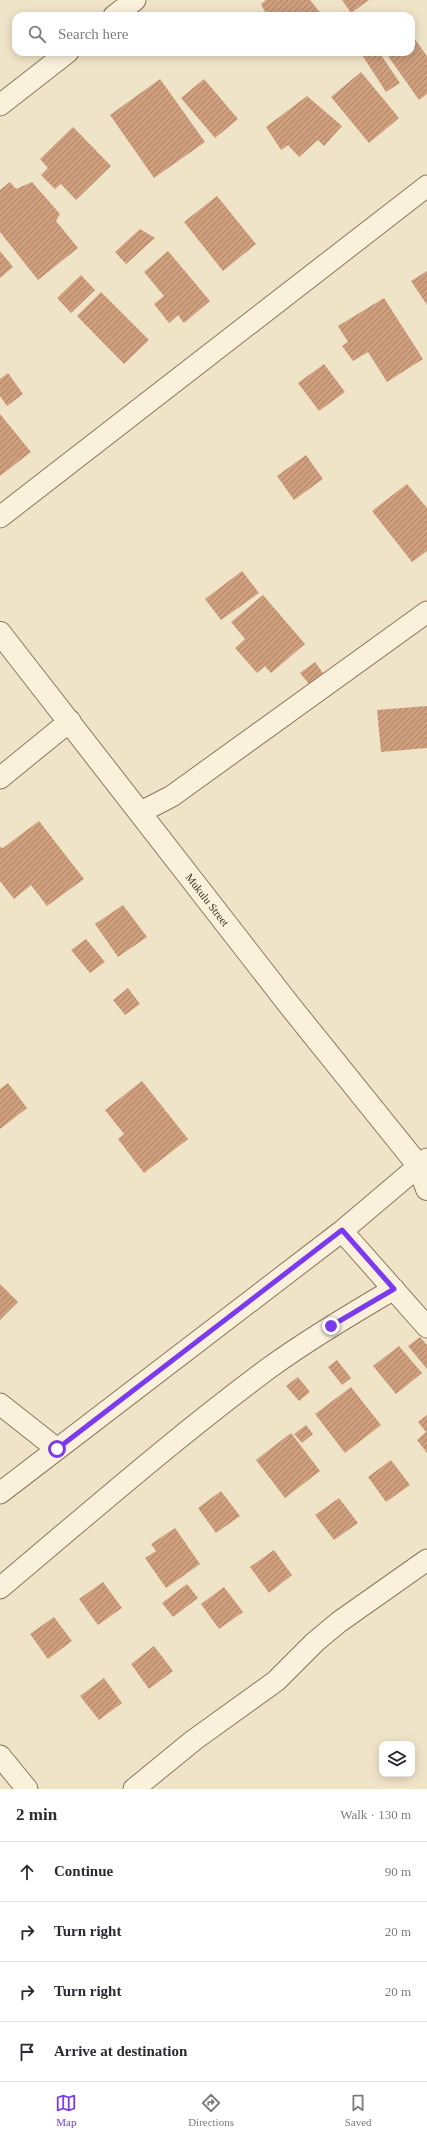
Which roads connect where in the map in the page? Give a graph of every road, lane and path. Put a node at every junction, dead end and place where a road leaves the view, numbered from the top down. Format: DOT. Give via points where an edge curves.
graph roads {
  1 [pos="135,0"];
  2 [pos="119,12"];
  3 [pos="63,56"];
  4 [pos="0,105"];
  5 [pos="427,186"];
  6 [pos="0,517"];
  7 [pos="427,612"];
  8 [pos="0,633"];
  9 [pos="70,721"];
  10 [pos="0,778"];
  11 [pos="141,812"];
  12 [pos="422,1162"];
  13 [pos="427,1189"];
  14 [pos="342,1230"];
  15 [pos="394,1289"];
  16 [pos="427,1327"];
  17 [pos="0,1404"];
  18 [pos="57,1449"];
  19 [pos="0,1493"];
  20 [pos="427,1560"];
  21 [pos="0,1588"];
  22 [pos="0,1756"];
  23 [pos="28,1789"];
  24 [pos="134,1789"];
  1 -- 2 [label="street"];
  3 -- 4 [label="street"];
  5 -- 6 [label="street"];
  7 -- 11 [label="street" via="172,796"];
  8 -- 9 [label="street, Mukulu Street"];
  9 -- 10 [label="street"];
  9 -- 11 [label="street, Mukulu Street"];
  11 -- 12 [label="street, Mukulu Street" via="290,1006"];
  12 -- 13 [label="street, Mukulu Street"];
  12 -- 14 [label="street"];
  14 -- 15 [label="street"];
  14 -- 18 [label="street"];
  15 -- 16 [label="street"];
  15 -- 21 [label="street" via="331,1326 269,1368"];
  17 -- 18 [label="street"];
  18 -- 19 [label="street"];
  20 -- 24 [label="street" via="339,1622 276,1681 194,1740"];
  22 -- 23 [label="street"];
}
